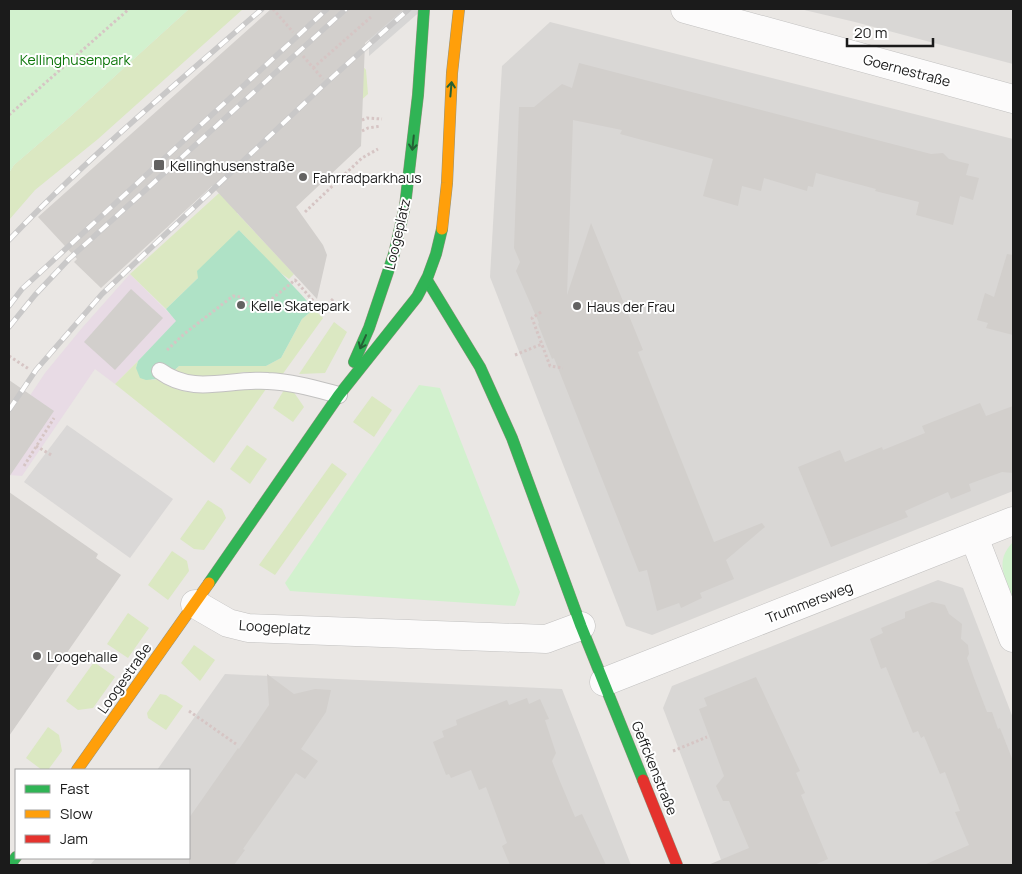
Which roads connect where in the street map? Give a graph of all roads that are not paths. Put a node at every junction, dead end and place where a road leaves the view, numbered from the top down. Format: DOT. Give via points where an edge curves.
graph roads {
  1 [pos="424,9"];
  2 [pos="459,9"];
  3 [pos="685,9"];
  4 [pos="418,95"];
  5 [pos="1013,99"];
  6 [pos="426,112"];
  7 [pos="439,138"];
  8 [pos="447,155"];
  9 [pos="427,280"];
  10 [pos="380,296"];
  11 [pos="405,311"];
  12 [pos="160,371"];
  13 [pos="339,395"];
  14 [pos="1013,521"];
  15 [pos="974,538"];
  16 [pos="195,604"];
  17 [pos="581,626"];
  18 [pos="1013,638"];
  19 [pos="604,682"];
  20 [pos="78,769"];
  21 [pos="677,865"];
  1 -- 4 [label="street, Loogeplatz"];
  8 -- 2 [label="street, Loogeplatz, one-way"];
  3 -- 5 [label="street, Goernestraße"];
  4 -- 6 [label="street, Loogeplatz"];
  4 -- 10 [label="street, Loogeplatz, one-way" via="404,206 394,254"];
  7 -- 8 [label="street, Loogeplatz"];
  8 -- 9 [label="street, Loogeplatz" via="441,237"];
  9 -- 11 [label="street, Loogeplatz"];
  9 -- 17 [label="street" via="495,398"];
  10 -- 11 [label="street" via="380,308 385,315 394,317"];
  10 -- 13 [label="street, Loogeplatz, one-way"];
  11 -- 13 [label="street, Loogeplatz"];
  12 -- 13 [label="lane" via="170,378 193,385 240,380 270,381"];
  13 -- 16 [label="street, Loogeplatz"];
  14 -- 15 [label="street, Trummersweg"];
  15 -- 18 [label="street"];
  15 -- 19 [label="street, Trummersweg"];
  16 -- 17 [label="street, Loogeplatz" via="228,623 248,628 546,639"];
  16 -- 20 [label="street, Loogestraße"];
  17 -- 19 [label="street"];
  19 -- 21 [label="street, Geffckenstraße"];
}
